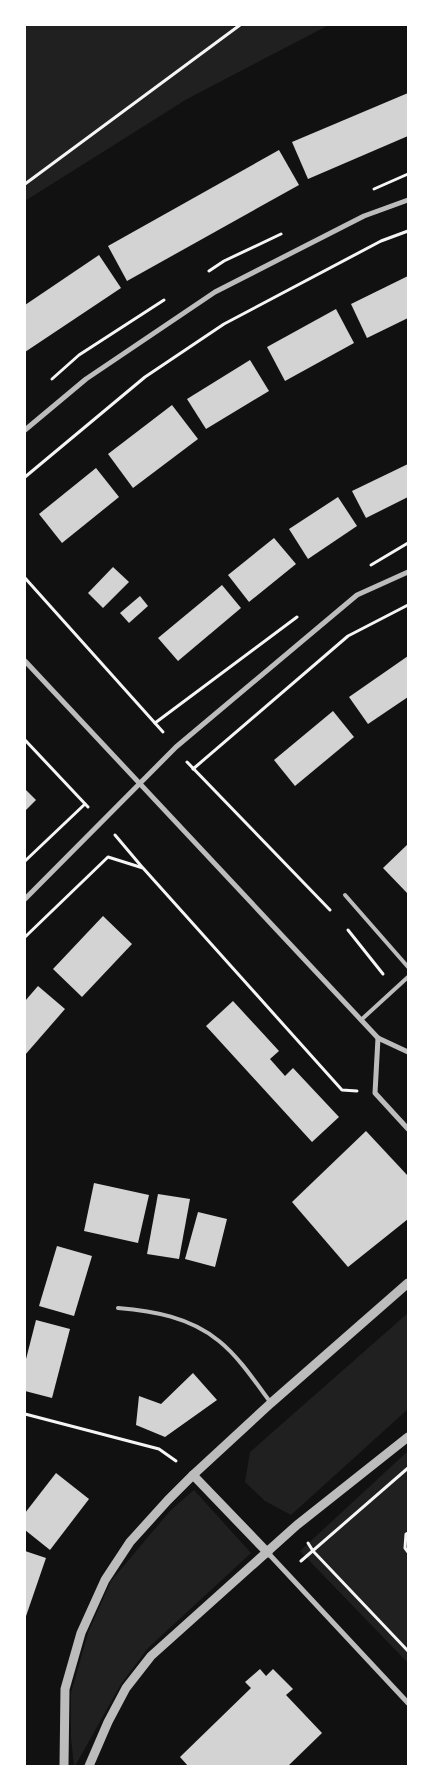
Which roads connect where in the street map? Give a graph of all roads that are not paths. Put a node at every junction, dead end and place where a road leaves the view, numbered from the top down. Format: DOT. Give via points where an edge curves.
graph roads {
  1 [pos="408,200"];
  2 [pos="25,430"];
  3 [pos="408,572"];
  4 [pos="25,661"];
  5 [pos="139,784"];
  6 [pos="345,895"];
  7 [pos="25,899"];
  8 [pos="408,967"];
  9 [pos="408,977"];
  10 [pos="361,1020"];
  11 [pos="378,1038"];
  12 [pos="408,1052"];
  13 [pos="408,1129"];
  14 [pos="408,1283"];
  15 [pos="118,1308"];
  16 [pos="271,1403"];
  17 [pos="408,1437"];
  18 [pos="194,1475"];
  19 [pos="268,1553"];
  20 [pos="408,1703"];
  21 [pos="64,1766"];
  22 [pos="89,1766"];
  1 -- 2 [label="street" via="364,216 215,292 86,379"];
  3 -- 5 [label="street" via="357,594 176,747"];
  4 -- 5 [label="street"];
  5 -- 7 [label="street"];
  5 -- 10 [label="street"];
  6 -- 8 [label="lane"];
  9 -- 10 [label="lane"];
  10 -- 11 [label="street"];
  11 -- 12 [label="street"];
  11 -- 13 [label="street" via="375,1093"];
  14 -- 16 [label="street"];
  15 -- 16 [label="lane" via="152,1311 188,1322 219,1341"];
  16 -- 18 [label="street"];
  17 -- 19 [label="street" via="297,1525"];
  18 -- 19 [label="street"];
  18 -- 21 [label="street" via="130,1542 104,1580 84,1624 65,1689"];
  19 -- 20 [label="street"];
  19 -- 22 [label="street" via="151,1656 126,1688"];
}
